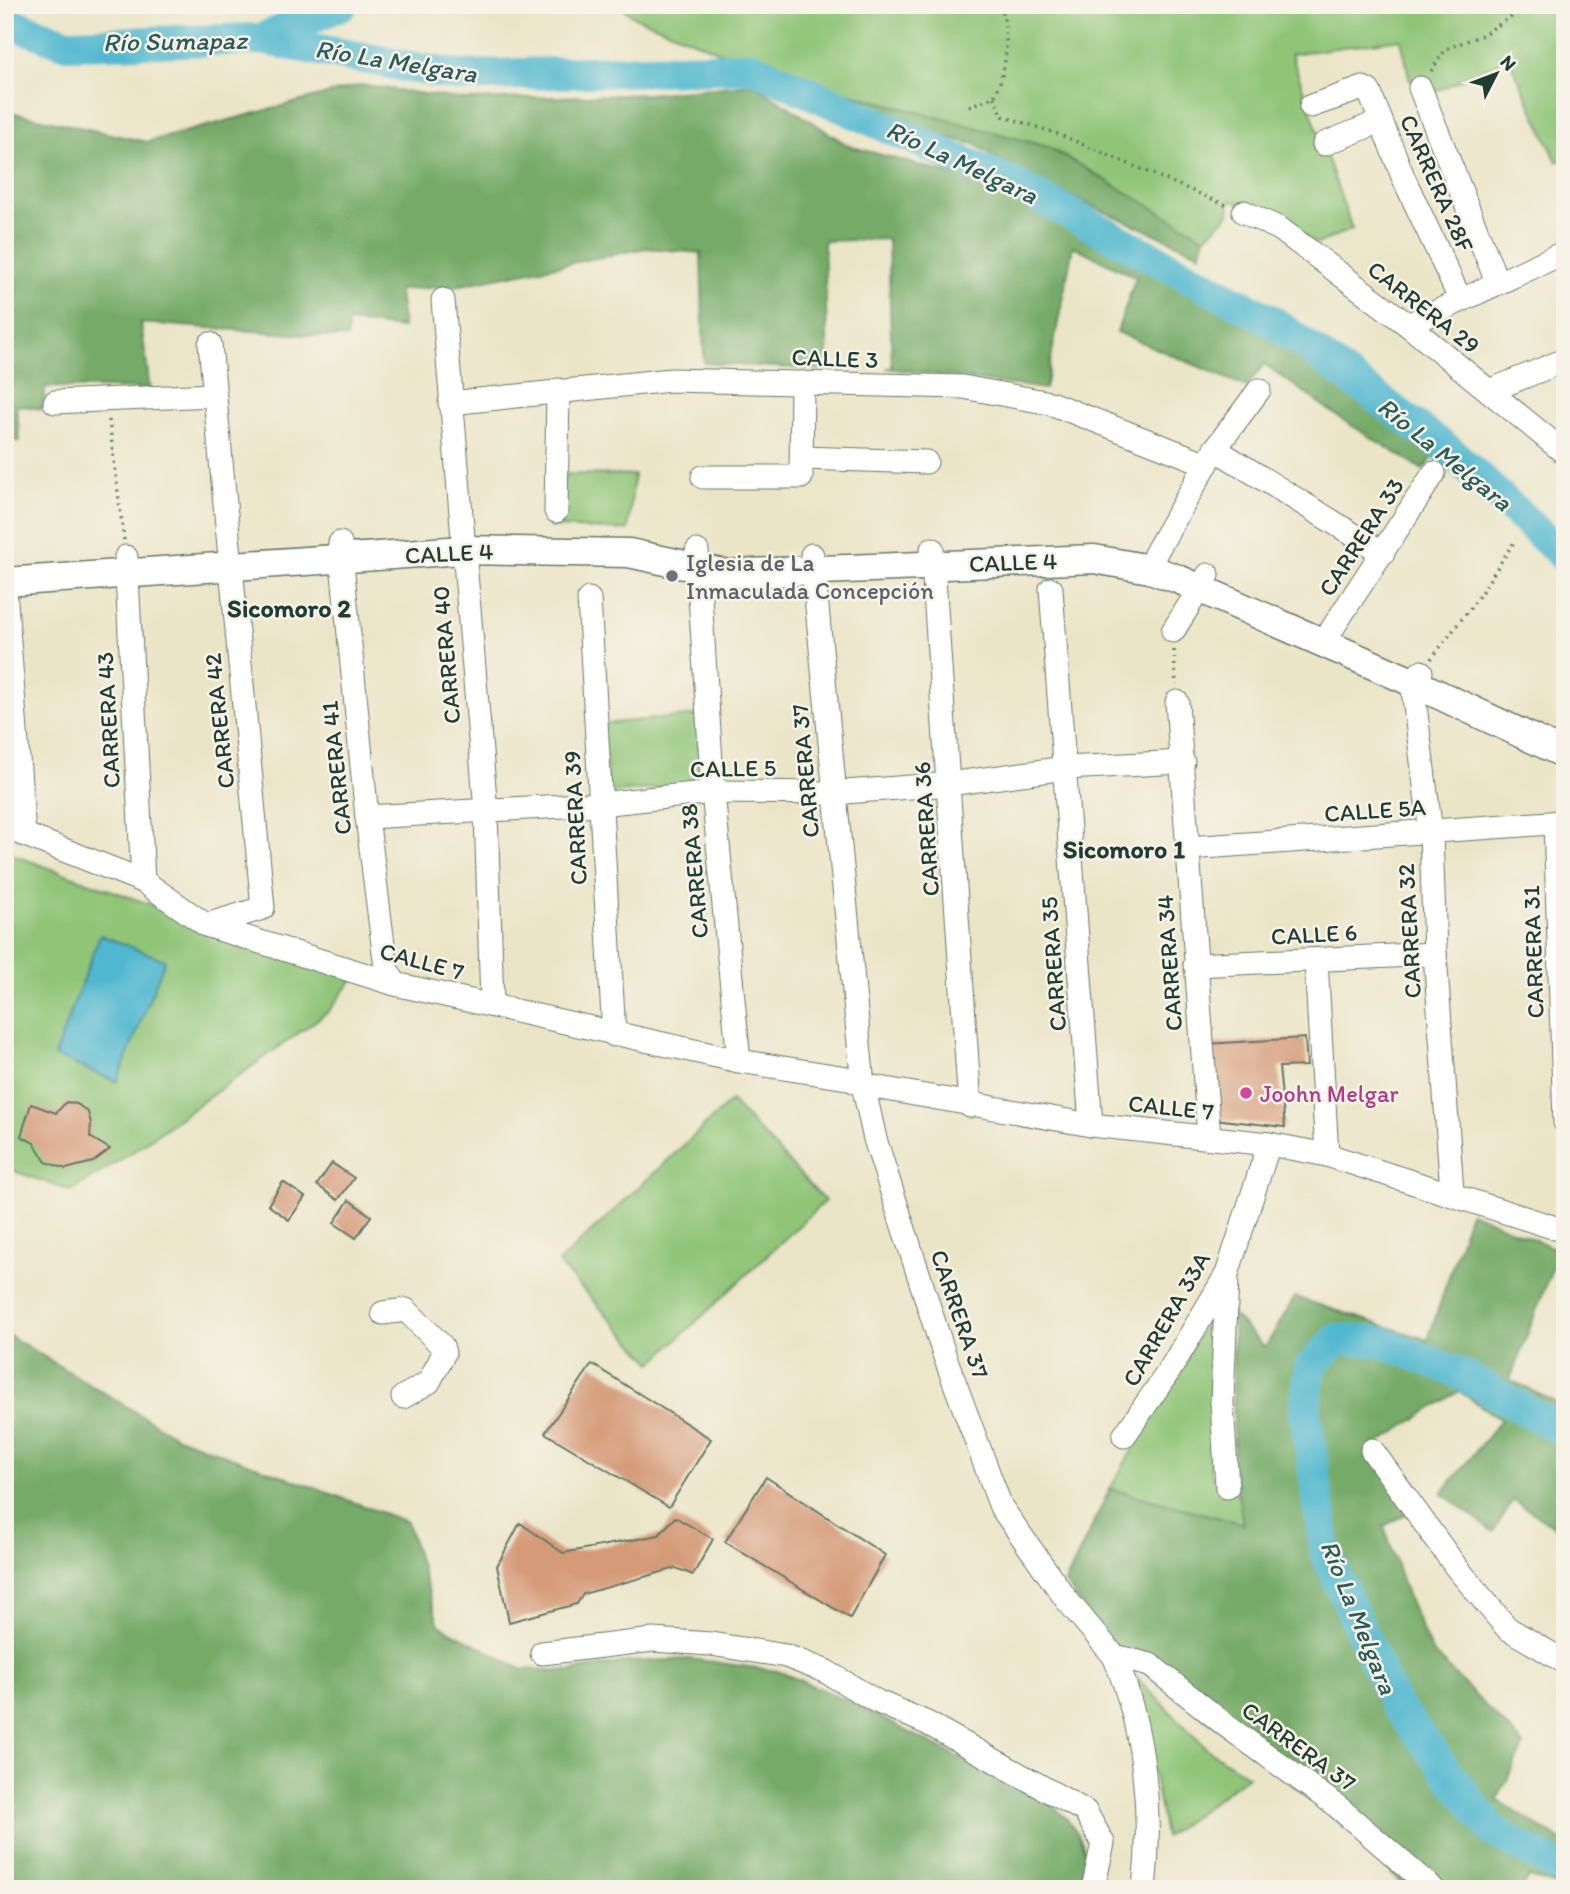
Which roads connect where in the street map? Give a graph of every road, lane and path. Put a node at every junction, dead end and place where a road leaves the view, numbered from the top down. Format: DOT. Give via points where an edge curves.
graph roads {
  1 [pos="1001,5"];
  2 [pos="1531,5"];
  3 [pos="1420,88"];
  4 [pos="994,97"];
  5 [pos="968,106"];
  6 [pos="1311,106"];
  7 [pos="1381,121"];
  8 [pos="1324,144"];
  9 [pos="1244,212"];
  10 [pos="1565,252"];
  11 [pos="1497,282"];
  12 [pos="1460,299"];
  13 [pos="443,300"];
  14 [pos="1408,325"];
  15 [pos="210,344"];
  16 [pos="1565,360"];
  17 [pos="802,383"];
  18 [pos="558,390"];
  19 [pos="1259,390"];
  20 [pos="1489,391"];
  21 [pos="214,395"];
  22 [pos="107,400"];
  23 [pos="55,402"];
  24 [pos="450,403"];
  25 [pos="1565,453"];
  26 [pos="1211,456"];
  27 [pos="802,458"];
  28 [pos="926,462"];
  29 [pos="1434,473"];
  30 [pos="704,477"];
  31 [pos="556,511"];
  32 [pos="1516,539"];
  33 [pos="462,542"];
  34 [pos="342,551"];
  35 [pos="1383,553"];
  36 [pos="931,558"];
  37 [pos="229,559"];
  38 [pos="697,560"];
  39 [pos="1153,562"];
  40 [pos="5,563"];
  41 [pos="812,564"];
  42 [pos="126,566"];
  43 [pos="5,582"];
  44 [pos="1204,582"];
  45 [pos="1051,589"];
  46 [pos="5,590"];
  47 [pos="589,598"];
  48 [pos="1332,629"];
  49 [pos="1173,631"];
  50 [pos="1417,677"];
  51 [pos="1177,702"];
  52 [pos="1565,738"];
  53 [pos="1565,754"];
  54 [pos="1183,762"];
  55 [pos="1065,768"];
  56 [pos="950,784"];
  57 [pos="713,792"];
  58 [pos="833,793"];
  59 [pos="600,804"];
  60 [pos="486,811"];
  61 [pos="367,817"];
  62 [pos="1560,822"];
  63 [pos="15,830"];
  64 [pos="1431,833"];
  65 [pos="1188,848"];
  66 [pos="143,881"];
  67 [pos="206,925"];
  68 [pos="1435,954"];
  69 [pos="1316,960"];
  70 [pos="1195,965"];
  71 [pos="395,984"];
  72 [pos="492,1005"];
  73 [pos="614,1035"];
  74 [pos="739,1061"];
  75 [pos="857,1079"];
  76 [pos="970,1101"];
  77 [pos="1090,1118"];
  78 [pos="1565,1122"];
  79 [pos="1208,1130"];
  80 [pos="1269,1144"];
  81 [pos="1326,1149"];
  82 [pos="1451,1185"];
  83 [pos="1565,1217"];
  84 [pos="1565,1231"];
  85 [pos="1227,1274"];
  86 [pos="383,1312"];
  87 [pos="403,1397"];
  88 [pos="1124,1436"];
  89 [pos="1372,1450"];
  90 [pos="1227,1487"];
  91 [pos="542,1653"];
  92 [pos="1114,1656"];
  93 [pos="1565,1662"];
  94 [pos="1093,1889"];
  95 [pos="1144,1889"];
  96 [pos="1433,1889"];
  1 -- 4 [label="path" via="1007,29 1003,77"];
  2 -- 3 [label="path" via="1482,35 1446,49"];
  3 -- 11 [label="street"];
  4 -- 5 [label="path"];
  4 -- 9 [label="path" via="1003,116 1058,134"];
  6 -- 7 [label="street, CARRERA 28F" via="1366,88"];
  7 -- 8 [label="street"];
  7 -- 12 [label="street, CARRERA 28F"];
  9 -- 14 [label="street, CARRERA 29" via="1280,229"];
  10 -- 11 [label="street"];
  11 -- 12 [label="street"];
  12 -- 14 [label="street"];
  13 -- 24 [label="street, CARRERA 40"];
  14 -- 20 [label="street, CARRERA 29"];
  15 -- 21 [label="street, CARRERA 42"];
  16 -- 20 [label="street"];
  17 -- 18 [label="street, CALLE 3" via="671,380"];
  17 -- 26 [label="street, CALLE 3" via="963,387 1050,403"];
  17 -- 27 [label="street"];
  18 -- 24 [label="street, CALLE 3"];
  18 -- 31 [label="street"];
  19 -- 26 [label="street"];
  20 -- 25 [label="street, CARRERA 29"];
  21 -- 22 [label="street"];
  21 -- 37 [label="street, CARRERA 42"];
  22 -- 23 [label="street"];
  22 -- 42 [label="path"];
  24 -- 33 [label="street, CARRERA 40"];
  26 -- 35 [label="street, CALLE 3"];
  26 -- 39 [label="street"];
  27 -- 28 [label="street"];
  27 -- 30 [label="street" via="801,477 795,479"];
  29 -- 35 [label="street, CARRERA 33"];
  32 -- 50 [label="path"];
  33 -- 34 [label="main road, CALLE 4"];
  33 -- 38 [label="main road, CALLE 4"];
  33 -- 60 [label="street, CARRERA 40"];
  34 -- 37 [label="main road, CALLE 4"];
  34 -- 61 [label="street, CARRERA 41"];
  35 -- 48 [label="street, CARRERA 33"];
  36 -- 39 [label="main road, CALLE 4"];
  36 -- 41 [label="main road, CALLE 4"];
  36 -- 56 [label="street, CARRERA 36"];
  37 -- 42 [label="main road, CALLE 4"];
  37 -- 67 [label="street, CARRERA 42" via="263,908"];
  38 -- 41 [label="main road, CALLE 4" via="726,574"];
  38 -- 57 [label="street, CARRERA 38"];
  39 -- 44 [label="main road, CALLE 4"];
  40 -- 42 [label="main road, CALLE 4"];
  41 -- 58 [label="street, CARRERA 37"];
  42 -- 43 [label="main road, CALLE 4"];
  42 -- 66 [label="street, CARRERA 43"];
  44 -- 48 [label="main road, CALLE 4"];
  44 -- 49 [label="street"];
  44 -- 50 [label="main road, CALLE 4"];
  45 -- 55 [label="street, CARRERA 35"];
  46 -- 63 [label="street"];
  47 -- 59 [label="street, CARRERA 39"];
  48 -- 50 [label="main road, CALLE 4"];
  49 -- 51 [label="path"];
  50 -- 52 [label="main road, CALLE 4"];
  50 -- 53 [label="main road, CALLE 4"];
  50 -- 64 [label="street, CARRERA 32"];
  51 -- 54 [label="street, CARRERA 34"];
  54 -- 55 [label="street, CALLE 5"];
  54 -- 65 [label="street, CARRERA 34"];
  55 -- 56 [label="street, CALLE 5"];
  55 -- 77 [label="street, CARRERA 35"];
  56 -- 58 [label="street, CALLE 5"];
  56 -- 76 [label="street, CARRERA 36"];
  57 -- 58 [label="street, CALLE 5"];
  57 -- 59 [label="street, CALLE 5"];
  57 -- 74 [label="street, CARRERA 38"];
  58 -- 75 [label="street, CARRERA 37"];
  59 -- 60 [label="street, CALLE 5"];
  59 -- 73 [label="street, CARRERA 39"];
  60 -- 61 [label="street, CALLE 5"];
  60 -- 72 [label="street, CARRERA 40"];
  61 -- 71 [label="street, CARRERA 41" via="386,968"];
  62 -- 64 [label="street, CALLE 5A"];
  62 -- 78 [label="street, CARRERA 31"];
  63 -- 66 [label="street, CALLE 7"];
  64 -- 65 [label="street, CALLE 5A"];
  64 -- 68 [label="street, CARRERA 32"];
  65 -- 70 [label="street, CARRERA 34"];
  66 -- 67 [label="street, CALLE 7"];
  67 -- 71 [label="street, CALLE 7"];
  68 -- 69 [label="street, CALLE 6"];
  68 -- 82 [label="street, CARRERA 32"];
  69 -- 70 [label="street, CALLE 6"];
  69 -- 81 [label="street"];
  70 -- 79 [label="street, CARRERA 34"];
  71 -- 72 [label="street, CALLE 7"];
  72 -- 73 [label="street, CALLE 7"];
  73 -- 74 [label="street, CALLE 7"];
  74 -- 75 [label="street, CALLE 7"];
  75 -- 76 [label="street, CALLE 7"];
  75 -- 92 [label="street, CARRERA 37" via="944,1357 1001,1507 1066,1599"];
  76 -- 77 [label="street, CALLE 7"];
  77 -- 79 [label="street, CALLE 7"];
  79 -- 80 [label="street, CALLE 7"];
  79 -- 81 [label="street, CALLE 7" via="1271,1131"];
  80 -- 81 [label="street, CALLE 7"];
  80 -- 85 [label="street, CARRERA 33A"];
  81 -- 82 [label="street, CALLE 7"];
  82 -- 83 [label="street, CALLE 7"];
  82 -- 84 [label="street, CALLE 7"];
  85 -- 88 [label="street, CARRERA 33A"];
  85 -- 90 [label="street" via="1222,1403"];
  86 -- 87 [label="street" via="406,1310 444,1353 429,1382"];
  89 -- 93 [label="street" via="1455,1567 1507,1628"];
  91 -- 94 [label="street" via="653,1640 786,1657 825,1671 1085,1811 1103,1843"];
  92 -- 95 [label="street" via="1129,1692 1147,1808"];
  92 -- 96 [label="street, CARRERA 37" via="1150,1665 1338,1807"];
}
